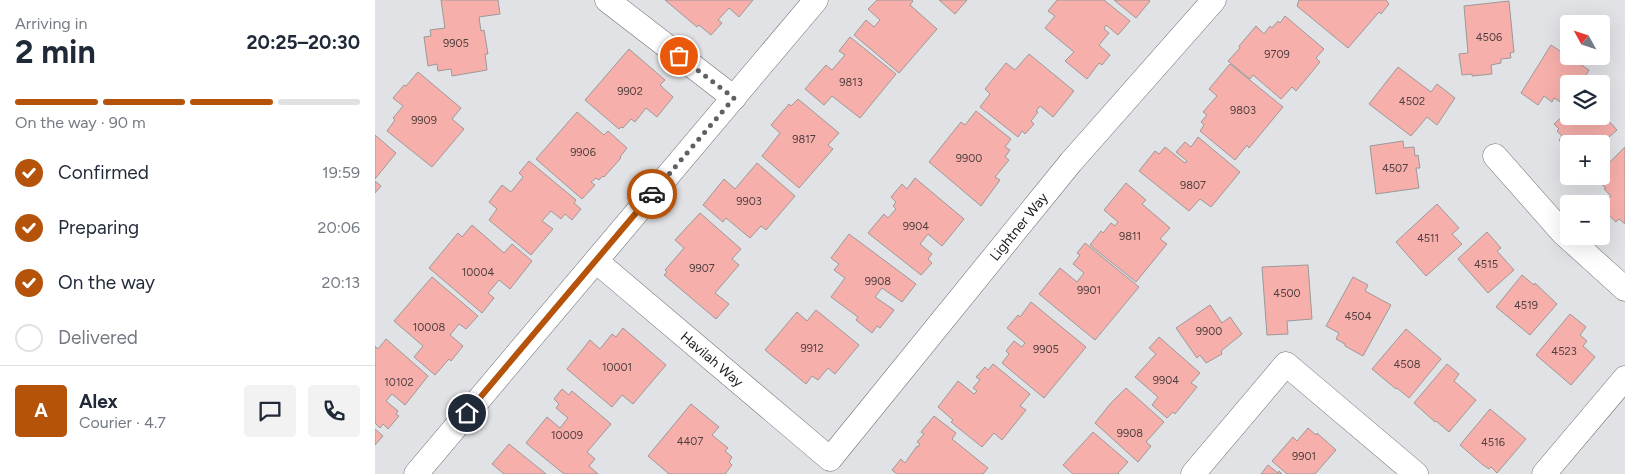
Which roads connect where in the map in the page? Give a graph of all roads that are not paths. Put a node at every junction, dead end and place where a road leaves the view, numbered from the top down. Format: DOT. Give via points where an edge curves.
graph roads {
  1 [pos="607,0"];
  2 [pos="816,0"];
  3 [pos="1214,0"];
  4 [pos="734,98"];
  5 [pos="1495,156"];
  6 [pos="596,261"];
  7 [pos="1625,289"];
  8 [pos="1625,378"];
  9 [pos="830,458"];
  10 [pos="416,474"];
  11 [pos="1193,474"];
  12 [pos="1416,474"];
  13 [pos="1544,474"];
  1 -- 4 [label="street"];
  2 -- 4 [label="street"];
  3 -- 9 [label="street, Lightner Way" via="1071,162"];
  4 -- 6 [label="street"];
  5 -- 7 [label="street" via="1563,233"];
  6 -- 9 [label="street, Havilah Way"];
  6 -- 10 [label="street"];
  8 -- 13 [label="street"];
  11 -- 12 [label="street" via="1285,364"];
}
